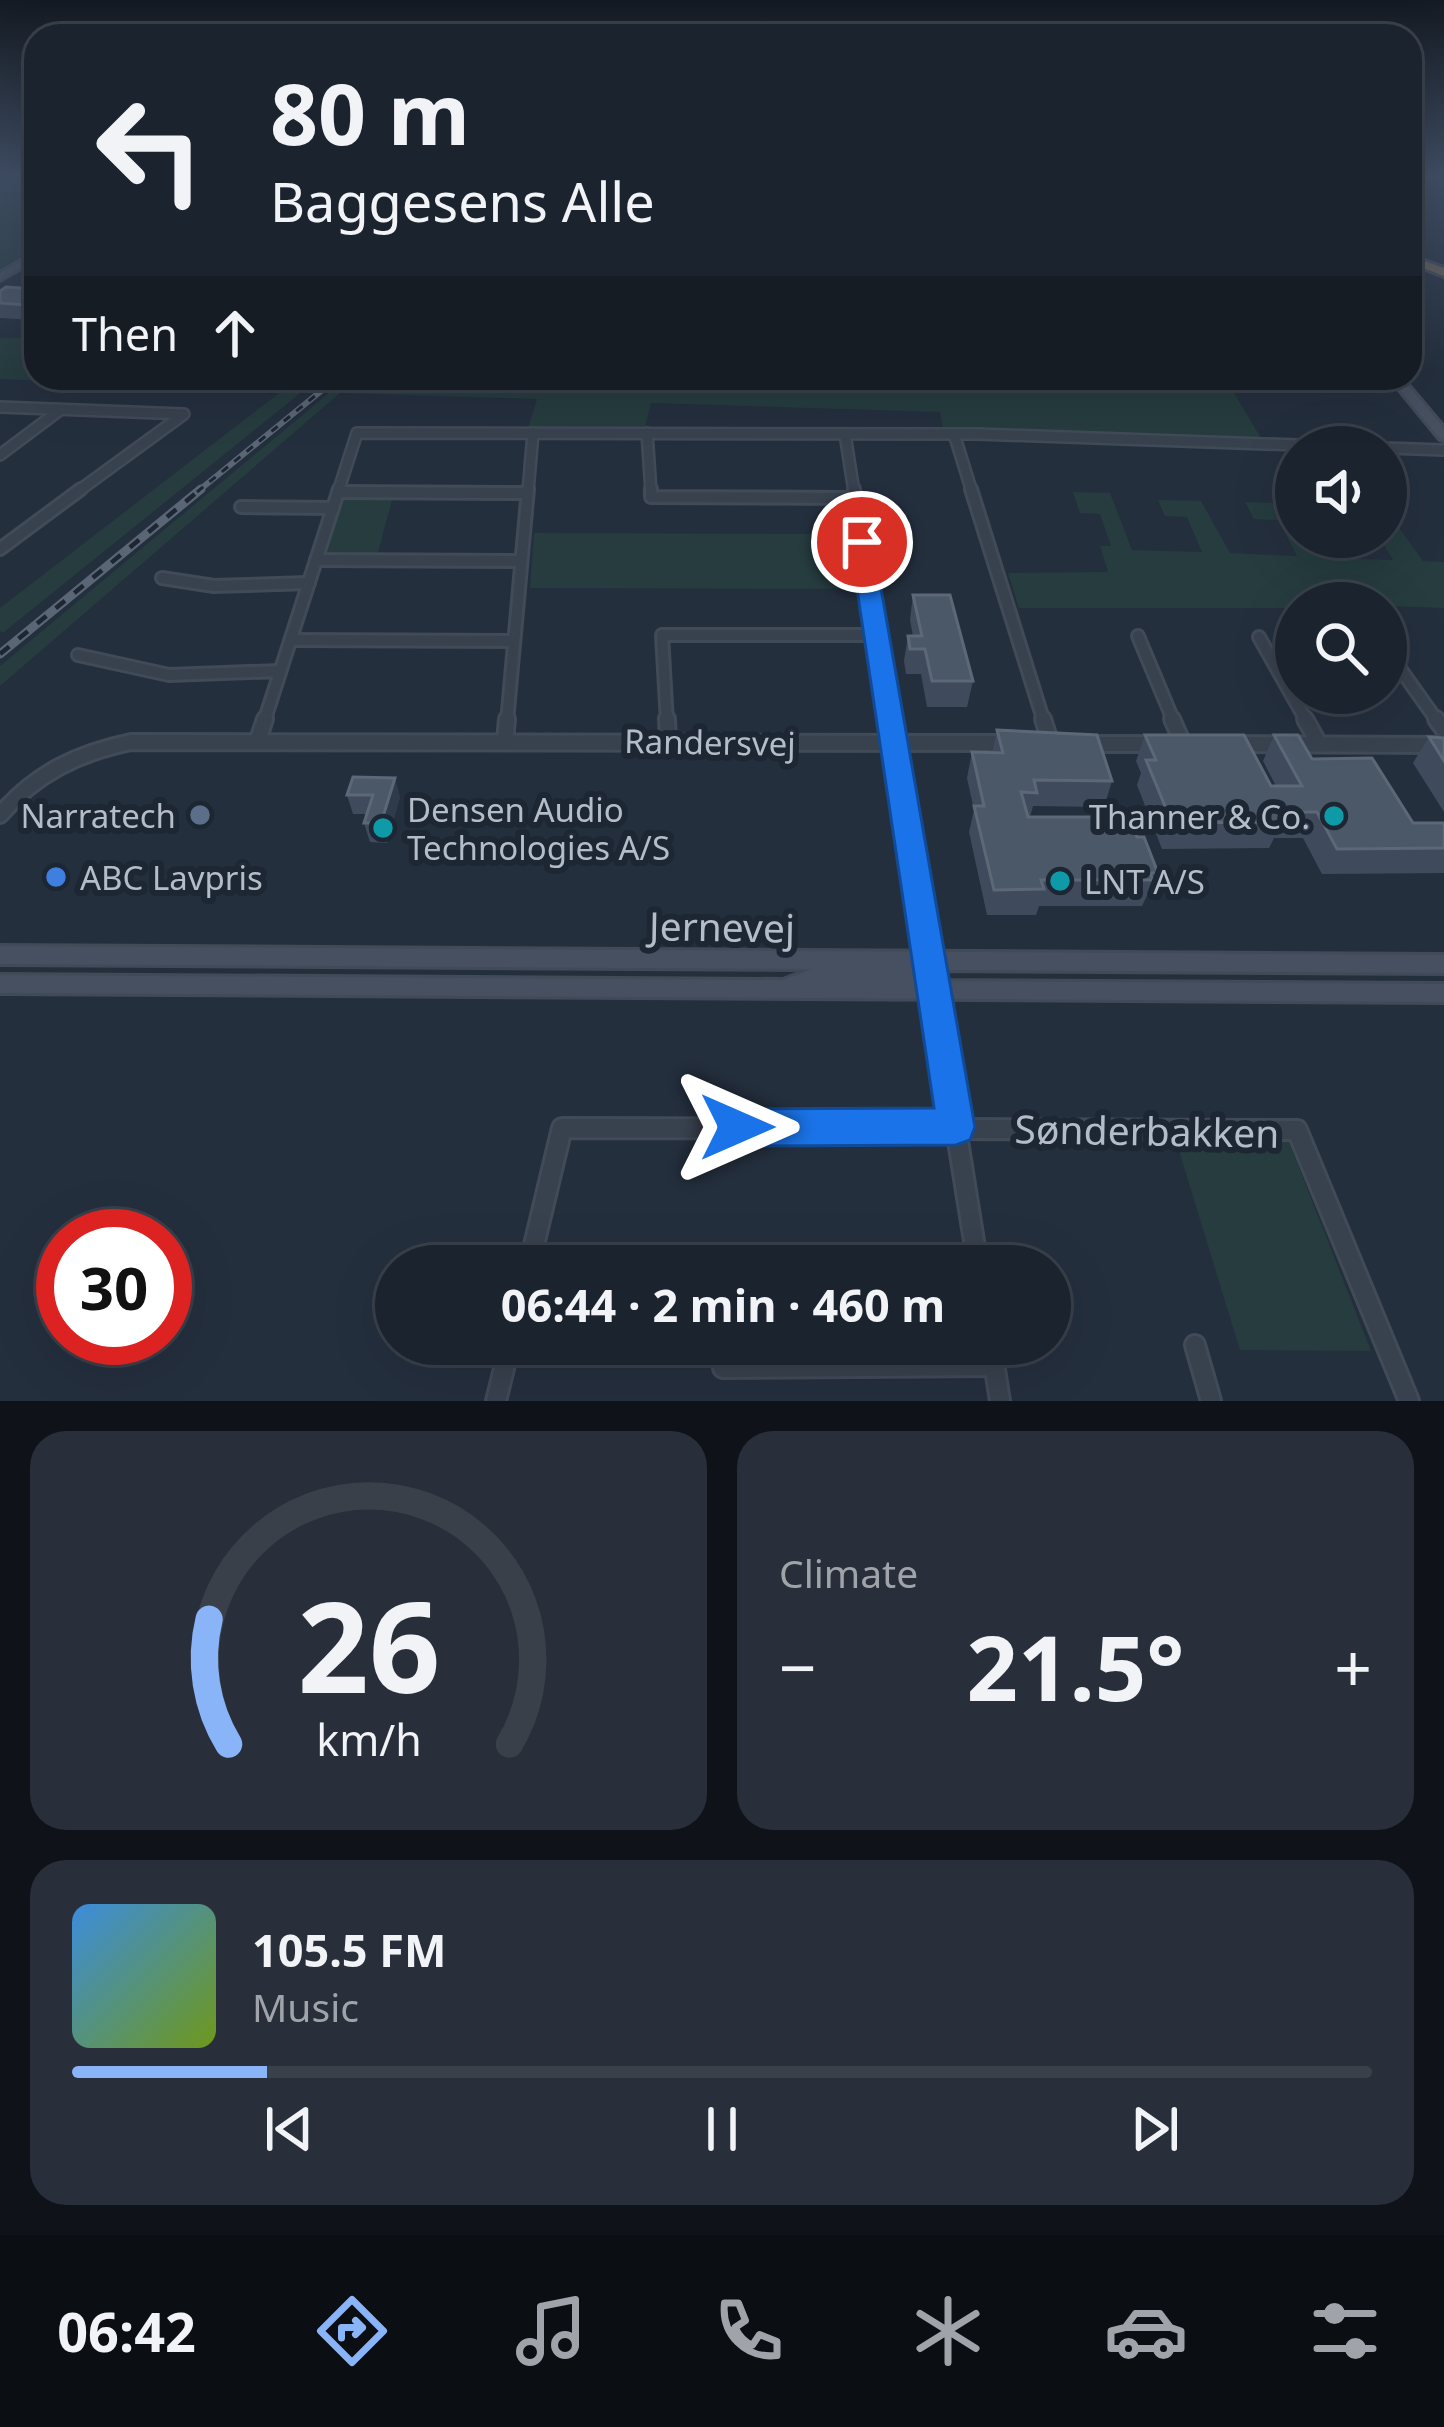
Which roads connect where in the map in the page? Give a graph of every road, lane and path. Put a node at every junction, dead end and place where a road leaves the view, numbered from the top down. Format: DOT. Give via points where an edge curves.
graph roads {
  1 [pos="1406,390"];
  2 [pos="0,407"];
  3 [pos="61,410"];
  4 [pos="646,433"];
  5 [pos="533,434"];
  6 [pos="844,434"];
  7 [pos="954,434"];
  8 [pos="1444,436"];
  9 [pos="1275,444"];
  10 [pos="1407,449"];
  11 [pos="1444,451"];
  12 [pos="0,455"];
  13 [pos="338,492"];
  14 [pos="527,493"];
  15 [pos="855,498"];
  16 [pos="242,507"];
  17 [pos="333,508"];
  18 [pos="0,549"];
  19 [pos="316,560"];
  20 [pos="521,560"];
  21 [pos="162,578"];
  22 [pos="309,584"];
  23 [pos="877,635"];
  24 [pos="1138,636"];
  25 [pos="1259,637"];
  26 [pos="290,640"];
  27 [pos="514,641"];
  28 [pos="78,656"];
  29 [pos="280,671"];
  30 [pos="1407,678"];
  31 [pos="1444,730"];
  32 [pos="258,740"];
  33 [pos="505,741"];
  34 [pos="668,741"];
  35 [pos="894,743"];
  36 [pos="1051,744"];
  37 [pos="1183,744"];
  38 [pos="1206,744"];
  39 [pos="1228,744"];
  40 [pos="1319,744"];
  41 [pos="1444,745"];
  42 [pos="0,815"];
  43 [pos="0,955"];
  44 [pos="41,956"];
  45 [pos="1444,964"];
  46 [pos="0,967"];
  47 [pos="932,978"];
  48 [pos="0,983"];
  49 [pos="1444,993"];
  50 [pos="956,1127"];
  51 [pos="534,1245"];
  52 [pos="975,1245"];
  53 [pos="1195,1345"];
  54 [pos="505,1365"];
  55 [pos="800,1365"];
  56 [pos="995,1365"];
  57 [pos="723,1369"];
  58 [pos="496,1401"];
  59 [pos="1000,1401"];
  60 [pos="1211,1401"];
  61 [pos="1409,1401"];
  1 -- 8 [label="main road"];
  2 -- 3 [label="street"];
  3 -- 12 [label="street"];
  3 -- 18 [label="street" via="184,414"];
  4 -- 5 [label="street"];
  4 -- 6 [label="street"];
  4 -- 15 [label="street" via="651,497"];
  5 -- 13 [label="street" via="357,433"];
  5 -- 14 [label="street"];
  6 -- 7 [label="street"];
  6 -- 15 [label="street"];
  7 -- 9 [label="street"];
  7 -- 36 [label="street"];
  10 -- 11 [label="street"];
  13 -- 14 [label="street"];
  13 -- 17 [label="street"];
  14 -- 20 [label="street"];
  15 -- 23 [label="street"];
  16 -- 17 [label="street"];
  17 -- 19 [label="street"];
  19 -- 20 [label="street"];
  19 -- 22 [label="street"];
  20 -- 27 [label="street"];
  21 -- 22 [label="street"];
  22 -- 26 [label="street"];
  23 -- 34 [label="street" via="662,635"];
  23 -- 35 [label="street"];
  24 -- 37 [label="street"];
  25 -- 40 [label="street"];
  26 -- 27 [label="street"];
  26 -- 29 [label="street"];
  27 -- 33 [label="street"];
  28 -- 29 [label="street" via="169,675"];
  29 -- 32 [label="street"];
  30 -- 31 [label="street"];
  32 -- 33 [label="street, Randersvej"];
  32 -- 42 [label="street, Randersvej" via="109,746 46,772"];
  33 -- 34 [label="street, Randersvej"];
  34 -- 35 [label="street, Randersvej"];
  35 -- 36 [label="street, Randersvej"];
  35 -- 47 [label="street"];
  36 -- 37 [label="street, Randersvej"];
  37 -- 38 [label="street, Randersvej"];
  39 -- 40 [label="street"];
  40 -- 41 [label="street"];
  43 -- 44 [label="main road, Jernevej"];
  44 -- 46 [label="main road"];
  44 -- 47 [label="main road, Jernevej"];
  45 -- 47 [label="main road" via="1063,964 1048,974"];
  47 -- 48 [label="main road, Jernevej" via="782,990"];
  47 -- 49 [label="main road, Jernevej"];
  47 -- 50 [label="street"];
  50 -- 51 [label="street, Sønderbakken" via="562,1128"];
  50 -- 52 [label="street"];
  50 -- 61 [label="street, Sønderbakken" via="1297,1130"];
  53 -- 60 [label="street"];
  54 -- 58 [label="street"];
  55 -- 57 [label="street"];
  56 -- 59 [label="street"];
}
